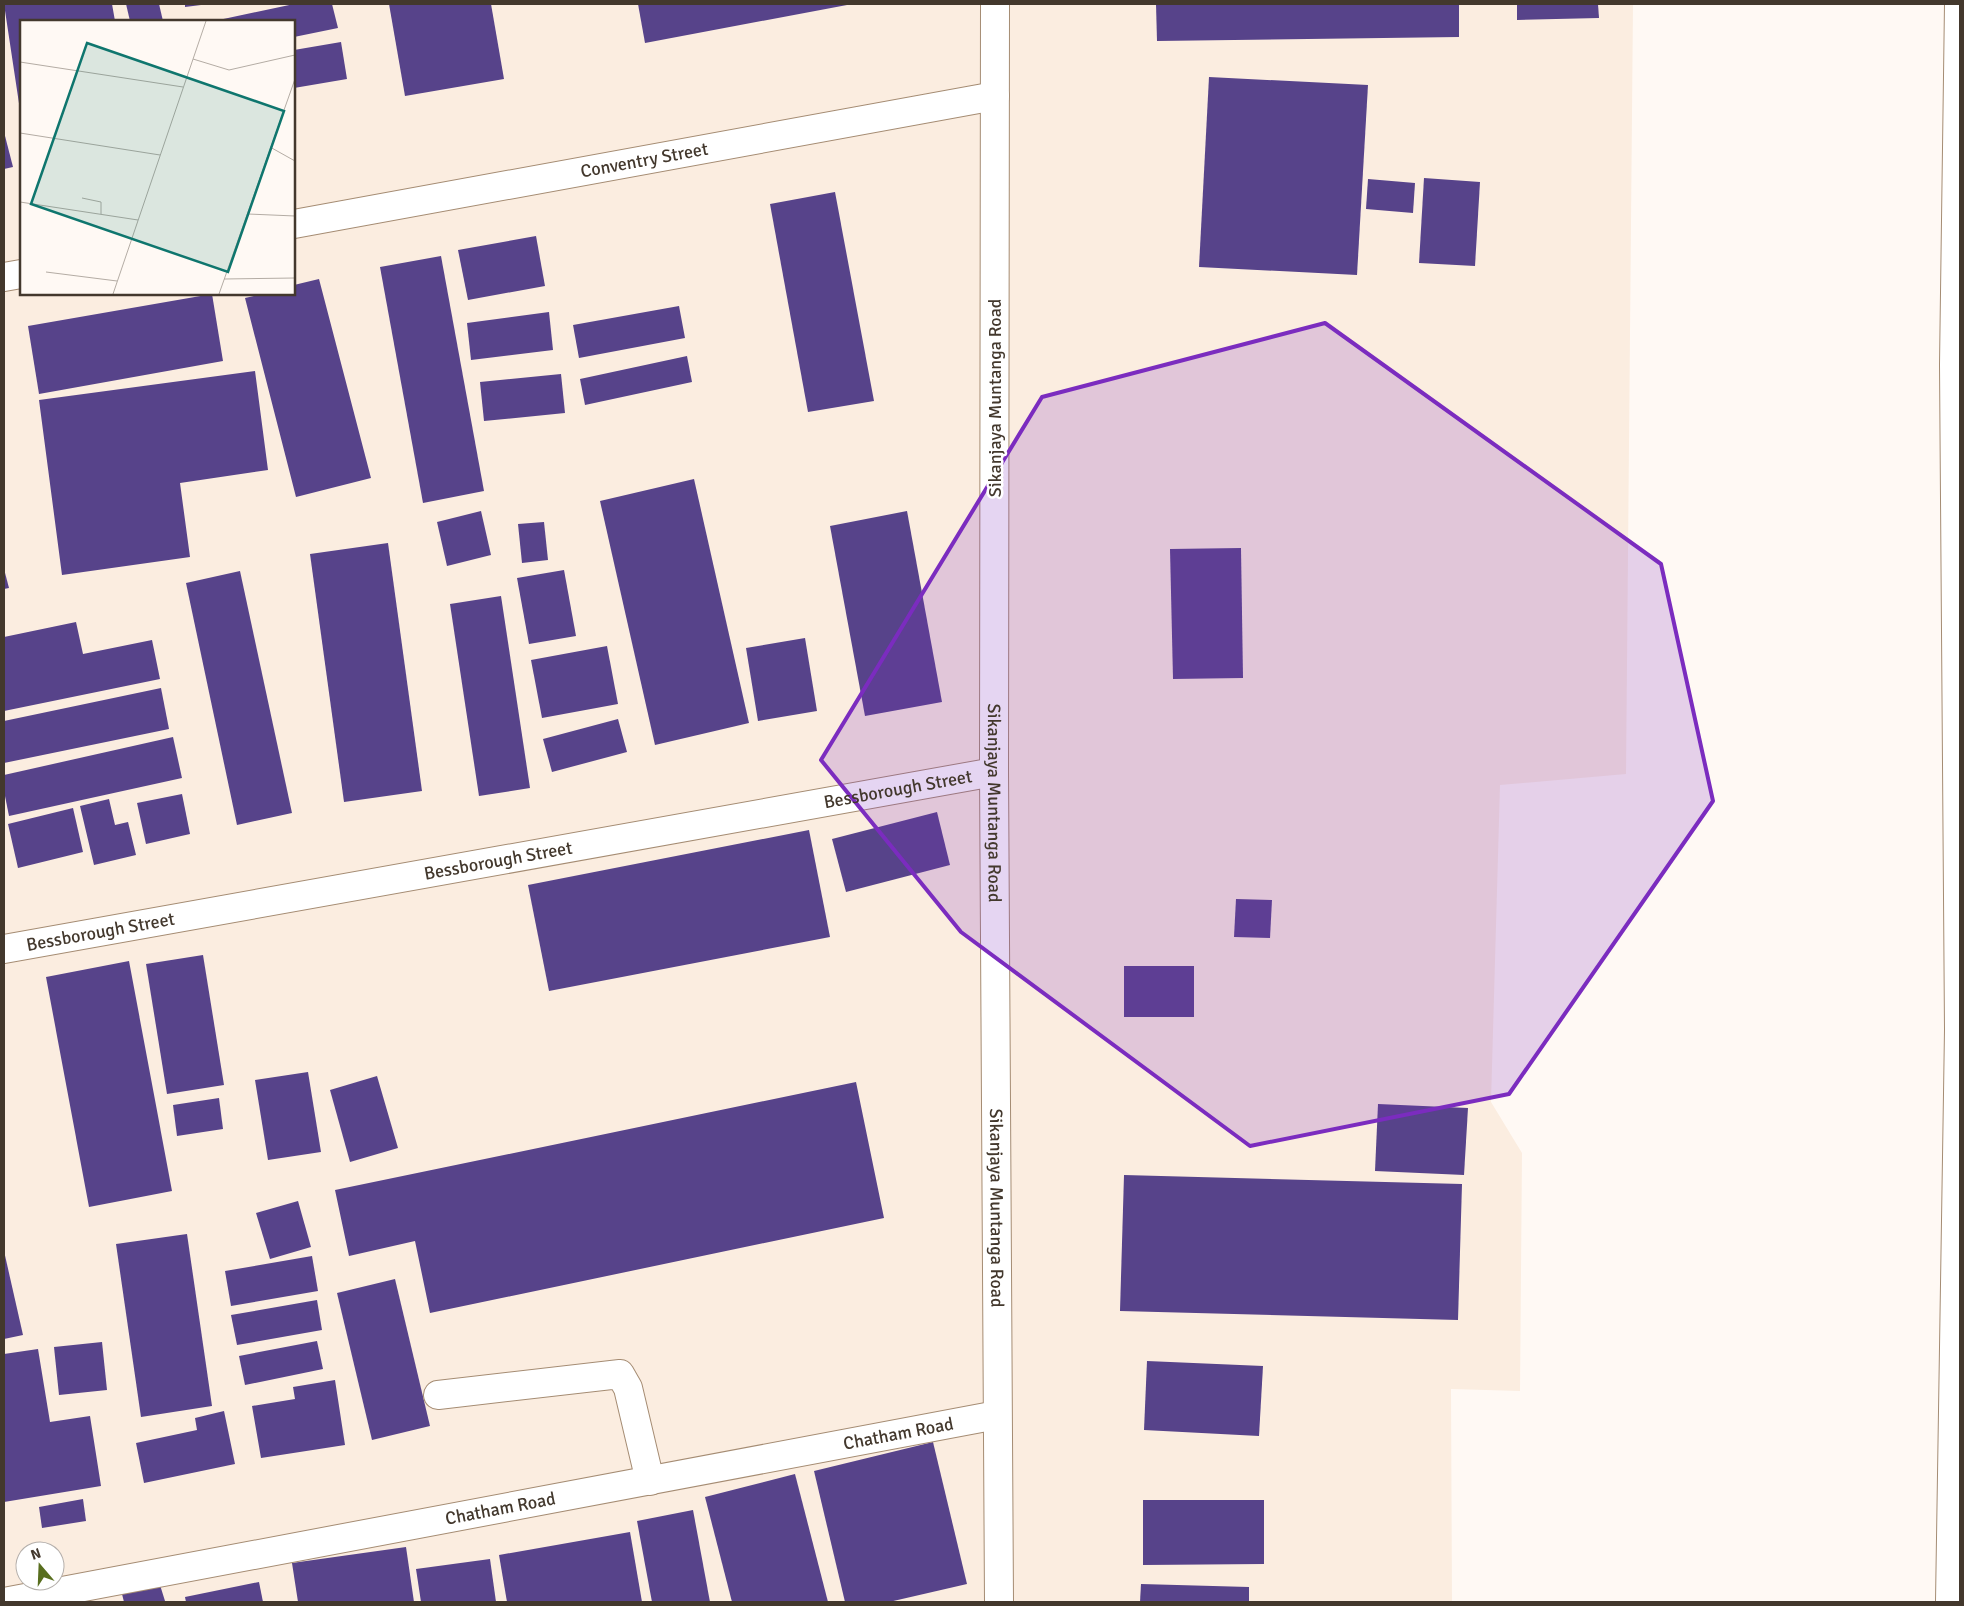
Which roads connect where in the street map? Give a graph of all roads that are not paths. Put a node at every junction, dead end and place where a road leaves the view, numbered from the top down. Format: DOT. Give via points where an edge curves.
graph roads {
  1 [pos="995,4"];
  2 [pos="1959,4"];
  3 [pos="995,96"];
  4 [pos="295,224"];
  5 [pos="20,274"];
  6 [pos="4,277"];
  7 [pos="1957,366"];
  8 [pos="994,772"];
  9 [pos="4,949"];
  10 [pos="1960,1030"];
  11 [pos="438,1395"];
  12 [pos="997,1416"];
  13 [pos="650,1481"];
  14 [pos="4,1602"];
  15 [pos="999,1602"];
  16 [pos="1950,1602"];
  1 -- 3 [label="street, Sikanjaya Muntanga Road"];
  2 -- 7 [label="street"];
  3 -- 4 [label="street, Conventry Street"];
  3 -- 8 [label="street, Sikanjaya Muntanga Road"];
  5 -- 6 [label="street"];
  7 -- 10 [label="street"];
  8 -- 9 [label="street, Bessborough Street"];
  8 -- 12 [label="street, Sikanjaya Muntanga Road"];
  10 -- 16 [label="street"];
  11 -- 13 [label="street" via="620,1374 628,1388"];
  12 -- 13 [label="street, Chatham Road"];
  12 -- 15 [label="street, Sikanjaya Muntanga Road"];
  13 -- 14 [label="street, Chatham Road"];
}
